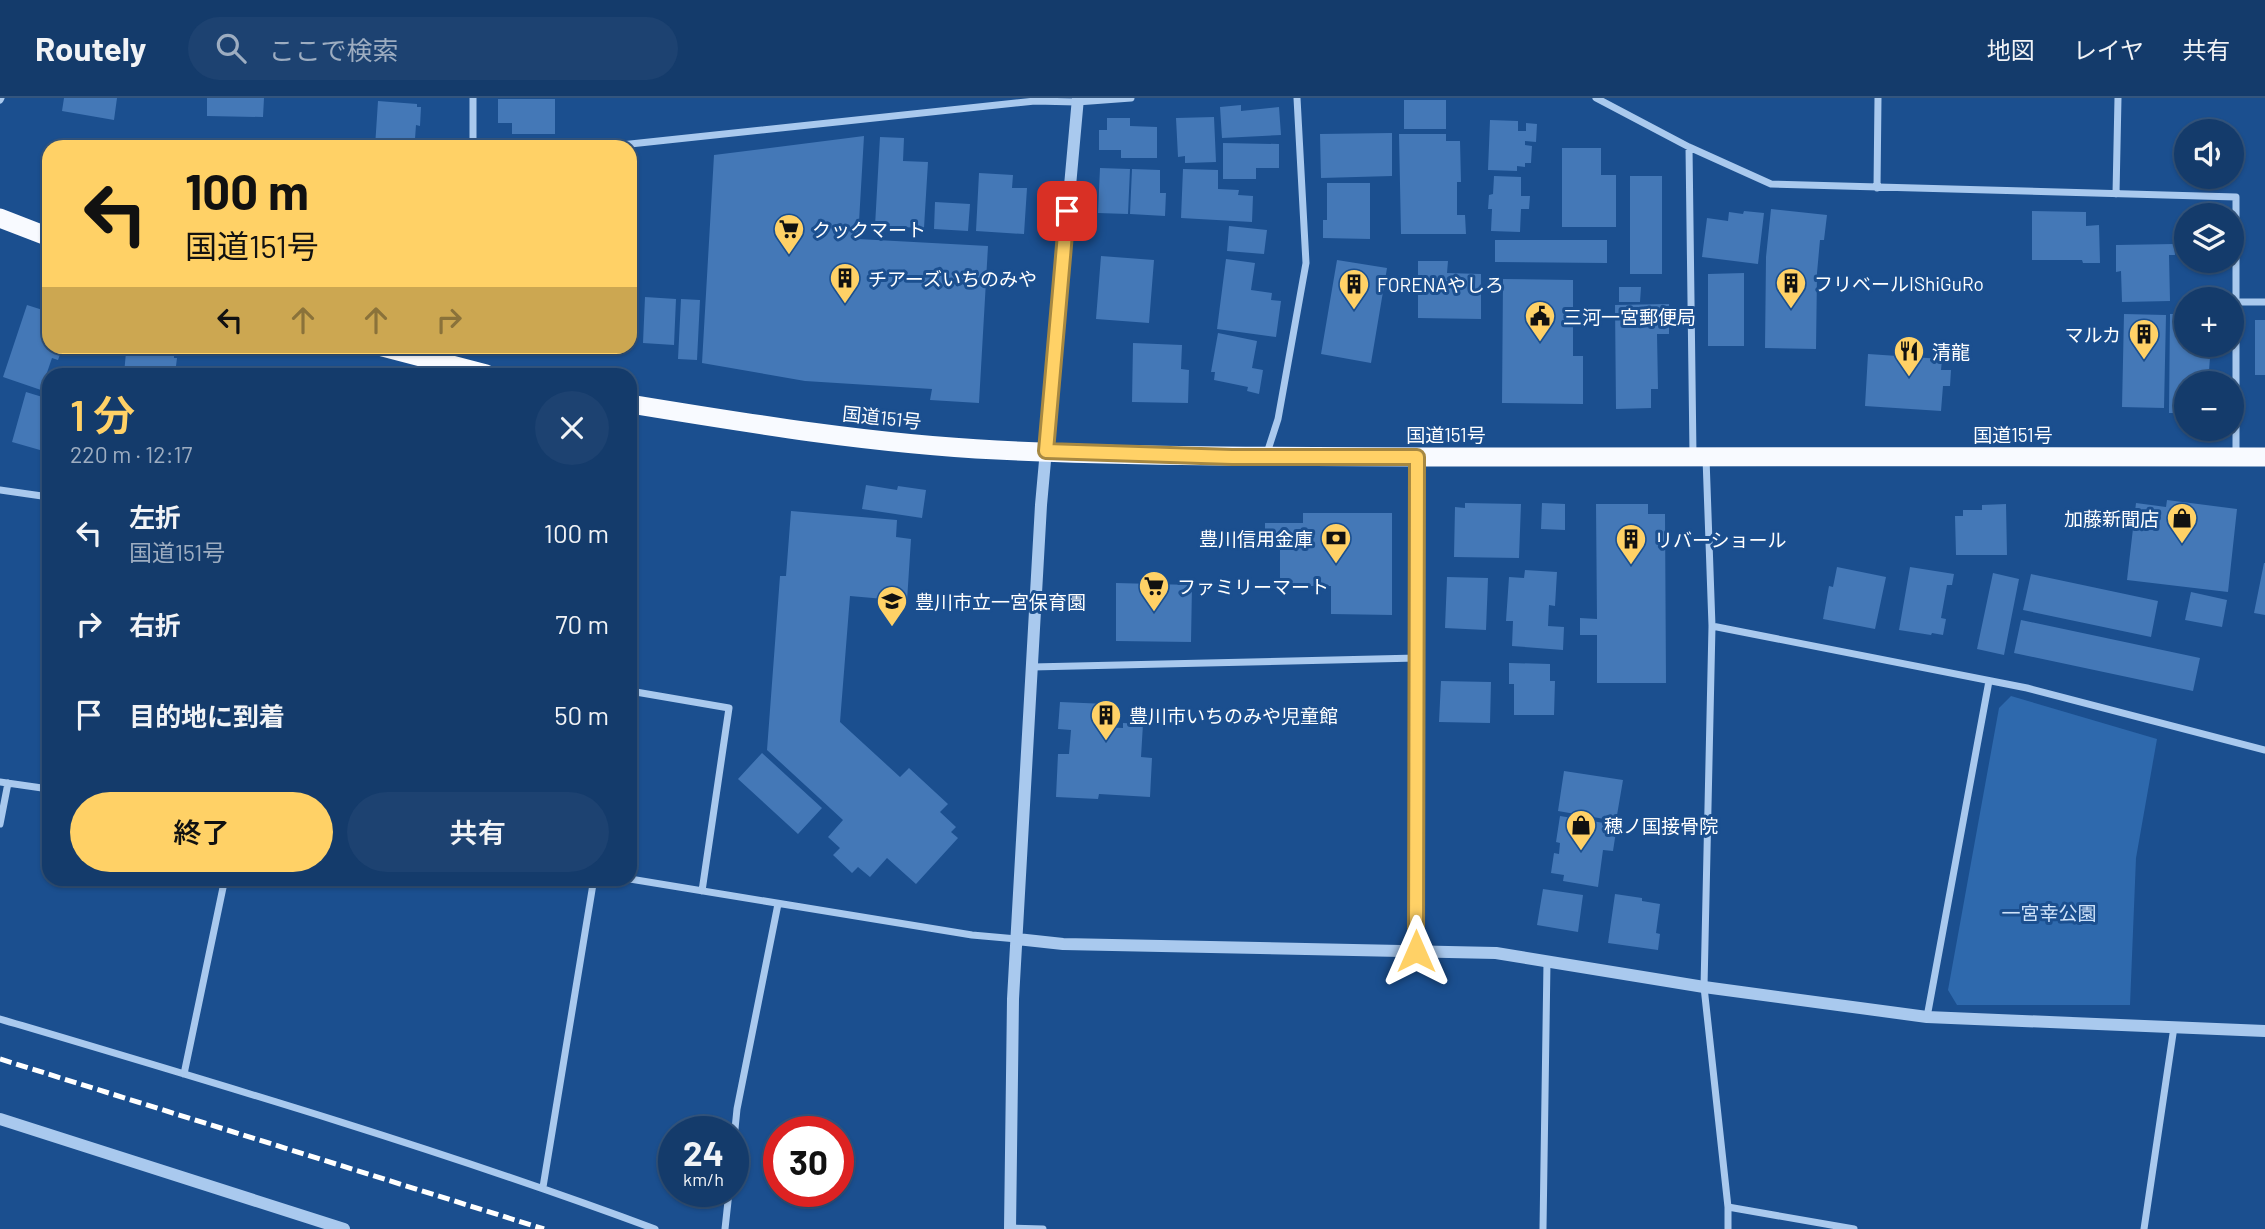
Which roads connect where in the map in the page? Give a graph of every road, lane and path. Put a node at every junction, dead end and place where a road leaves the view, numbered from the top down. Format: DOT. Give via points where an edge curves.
graph roads {
  1 [pos="473,98"];
  2 [pos="1131,98"];
  3 [pos="1297,98"];
  4 [pos="1596,98"];
  5 [pos="1878,98"];
  6 [pos="2118,98"];
  7 [pos="1077,100"];
  8 [pos="473,140"];
  9 [pos="637,143"];
  10 [pos="1689,146"];
  11 [pos="1877,188"];
  12 [pos="2116,194"];
  13 [pos="0,218"];
  14 [pos="42,234"];
  15 [pos="2237,287"];
  16 [pos="2244,302"];
  17 [pos="2265,302"];
  18 [pos="410,354"];
  19 [pos="2237,357"];
  20 [pos="463,368"];
  21 [pos="637,405"];
  22 [pos="1046,451"];
  23 [pos="1266,457"];
  24 [pos="1417,457"];
  25 [pos="2236,457"];
  26 [pos="2265,457"];
  27 [pos="1699,458"];
  28 [pos="0,490"];
  29 [pos="42,495"];
  30 [pos="1712,626"];
  31 [pos="1417,658"];
  32 [pos="1032,667"];
  33 [pos="1989,681"];
  34 [pos="637,692"];
  35 [pos="2265,750"];
  36 [pos="4,782"];
  37 [pos="42,788"];
  38 [pos="0,824"];
  39 [pos="637,880"];
  40 [pos="223,886"];
  41 [pos="593,886"];
  42 [pos="702,891"];
  43 [pos="779,904"];
  44 [pos="1017,939"];
  45 [pos="1416,951"];
  46 [pos="1547,961"];
  47 [pos="1704,987"];
  48 [pos="1927,1017"];
  49 [pos="0,1018"];
  50 [pos="2174,1027"];
  51 [pos="2265,1031"];
  52 [pos="184,1074"];
  53 [pos="736,1116"];
  54 [pos="0,1119"];
  55 [pos="543,1187"];
  56 [pos="727,1207"];
  57 [pos="1728,1207"];
  58 [pos="1010,1228"];
  59 [pos="344,1229"];
  60 [pos="655,1229"];
  61 [pos="725,1229"];
  62 [pos="1043,1229"];
  63 [pos="1543,1229"];
  64 [pos="1728,1229"];
  65 [pos="1854,1229"];
  66 [pos="2144,1229"];
  1 -- 8 [label="street"];
  2 -- 7 [label="street"];
  3 -- 23 [label="street" via="1306,263 1278,419"];
  4 -- 10 [label="street"];
  5 -- 11 [label="street"];
  6 -- 12 [label="street"];
  7 -- 9 [label="street" via="1019,102"];
  7 -- 22 [label="street"];
  10 -- 11 [label="street" via="1771,184"];
  10 -- 27 [label="street"];
  11 -- 12 [label="street"];
  12 -- 15 [label="street" via="2236,197"];
  13 -- 14 [label="highway"];
  16 -- 17 [label="street"];
  18 -- 20 [label="highway"];
  19 -- 25 [label="street"];
  21 -- 22 [label="highway, 国道151号" via="802,431"];
  22 -- 23 [label="highway, 国道151号"];
  22 -- 32 [label="street"];
  23 -- 24 [label="highway, 国道151号"];
  24 -- 27 [label="highway, 国道151号"];
  24 -- 31 [label="street"];
  25 -- 26 [label="highway, 国道151号"];
  25 -- 27 [label="highway, 国道151号"];
  27 -- 30 [label="street"];
  28 -- 29 [label="street"];
  30 -- 33 [label="street"];
  30 -- 47 [label="street"];
  31 -- 32 [label="street"];
  31 -- 45 [label="street"];
  32 -- 44 [label="street"];
  33 -- 35 [label="street"];
  33 -- 48 [label="street"];
  34 -- 42 [label="street" via="729,708"];
  36 -- 37 [label="street"];
  36 -- 38 [label="street"];
  39 -- 42 [label="street"];
  40 -- 52 [label="street"];
  41 -- 55 [label="street"];
  42 -- 43 [label="street"];
  43 -- 44 [label="street"];
  43 -- 53 [label="street"];
  44 -- 45 [label="street" via="1063,944"];
  44 -- 58 [label="street"];
  45 -- 46 [label="street" via="1496,953"];
  46 -- 47 [label="street"];
  46 -- 63 [label="street"];
  47 -- 48 [label="street"];
  47 -- 57 [label="street"];
  48 -- 50 [label="street"];
  49 -- 52 [label="street"];
  50 -- 51 [label="street"];
  50 -- 66 [label="street"];
  52 -- 55 [label="street"];
  54 -- 59 [label="street"];
  55 -- 60 [label="street"];
  56 -- 61 [label="street"];
  57 -- 64 [label="street"];
  57 -- 65 [label="street"];
  58 -- 62 [label="street"];
}
